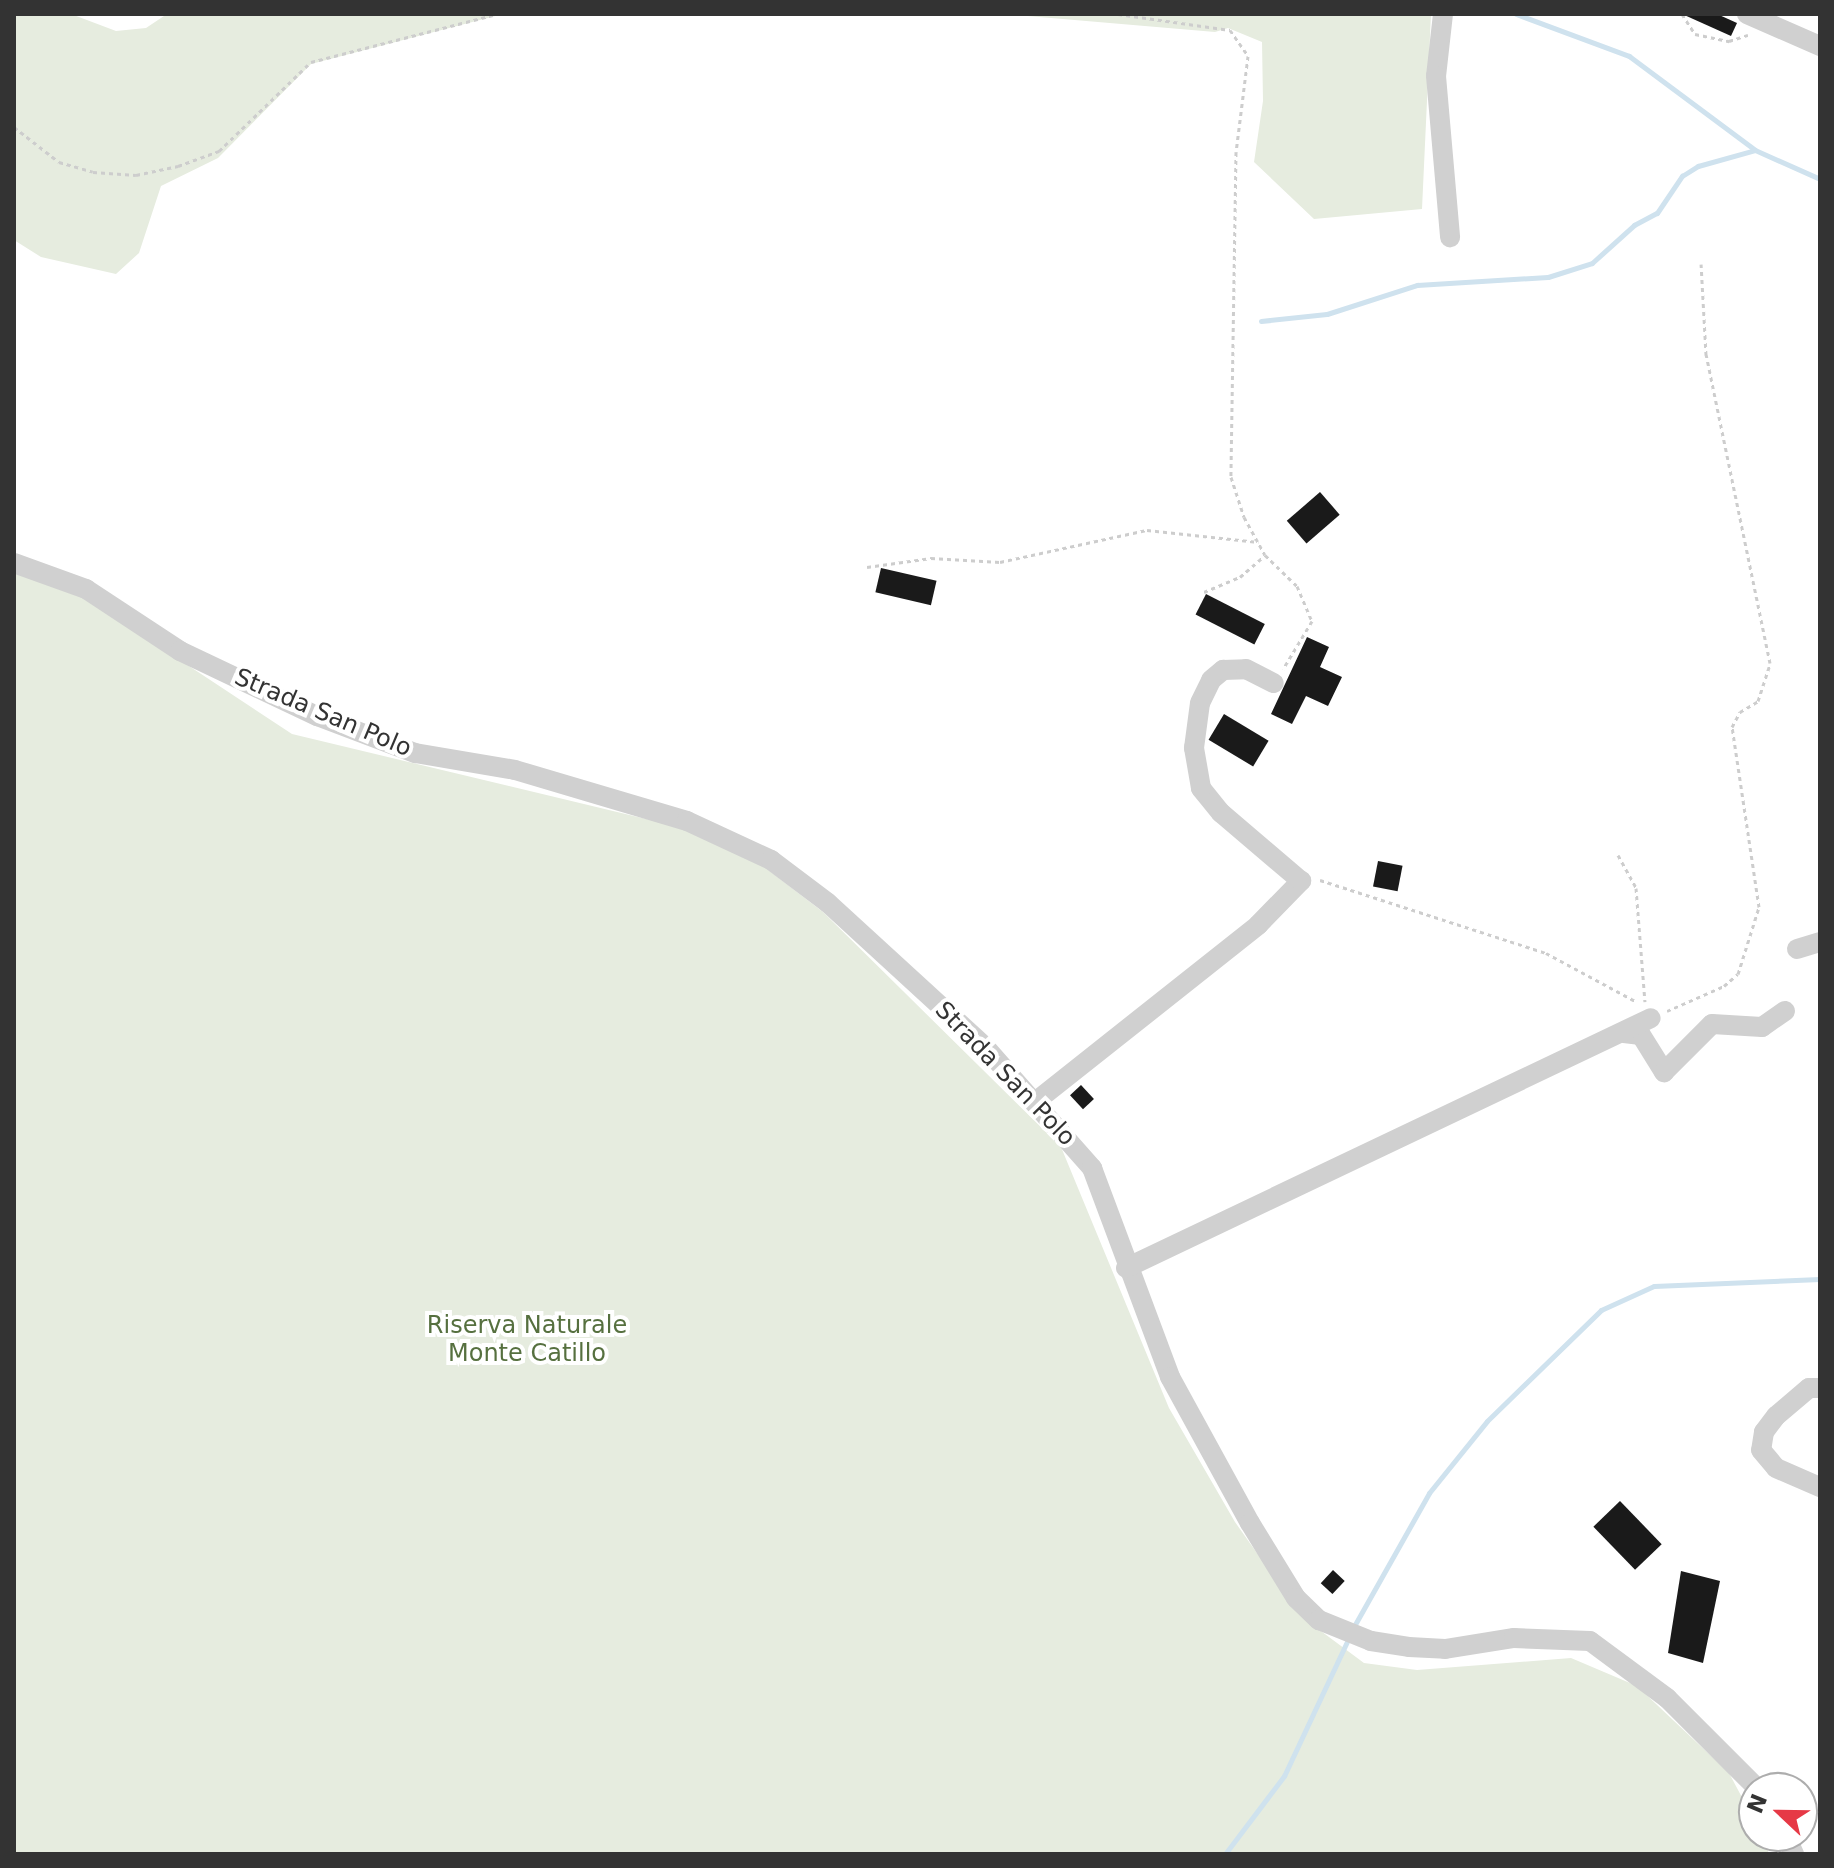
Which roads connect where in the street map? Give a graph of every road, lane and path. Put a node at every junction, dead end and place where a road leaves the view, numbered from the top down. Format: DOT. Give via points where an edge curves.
graph roads {
  1 [pos="496,14"];
  2 [pos="1118,14"];
  3 [pos="1443,14"];
  4 [pos="1682,14"];
  5 [pos="1754,17"];
  6 [pos="1820,46"];
  7 [pos="14,127"];
  8 [pos="1450,237"];
  9 [pos="1701,264"];
  10 [pos="1258,542"];
  11 [pos="1265,555"];
  12 [pos="14,563"];
  13 [pos="867,567"];
  14 [pos="1204,592"];
  15 [pos="1274,683"];
  16 [pos="1618,855"];
  17 [pos="1301,881"];
  18 [pos="1820,942"];
  19 [pos="1797,949"];
  20 [pos="1785,1011"];
  21 [pos="1651,1018"];
  22 [pos="1624,1033"];
  23 [pos="1035,1102"];
  24 [pos="1126,1268"];
  25 [pos="1820,1388"];
  26 [pos="1820,1487"];
  27 [pos="1740,1772"];
  1 -- 7 [label="path" via="311,62 219,151 178,166 136,175 93,172 59,162"];
  2 -- 10 [label="path" via="1230,30 1248,56 1236,152 1231,477"];
  3 -- 8 [label="street" via="1436,76"];
  4 -- 5 [label="path" via="1695,34 1729,41 1744,39"];
  5 -- 6 [label="street"];
  9 -- 21 [label="path" via="1706,355 1770,663 1758,701 1740,712 1732,727 1759,907 1738,974 1724,986"];
  10 -- 11 [label="path"];
  10 -- 13 [label="path" via="1147,530 1000,562 931,558"];
  11 -- 14 [label="path" via="1240,577"];
  11 -- 15 [label="path" via="1297,586 1312,621"];
  12 -- 23 [label="street, Strada San Polo" via="86,589 180,651 317,716 401,748 515,770 737,840 828,903 985,1047"];
  15 -- 17 [label="street" via="1246,669 1223,670 1211,680 1200,703 1194,748 1201,788 1221,813"];
  16 -- 17 [label="path" via="1636,888 1645,1007 1546,953 1317,879"];
  17 -- 23 [label="street" via="1258,925"];
  18 -- 19 [label="street"];
  20 -- 22 [label="street" via="1762,1027 1712,1024 1664,1072 1641,1035"];
  21 -- 22 [label="street"];
  22 -- 24 [label="street"];
  23 -- 24 [label="street, Strada San Polo" via="1092,1168"];
  24 -- 27 [label="street, Strada San Polo" via="1170,1377 1296,1598 1348,1633 1445,1649 1514,1638 1590,1641 1638,1673"];
  25 -- 26 [label="street" via="1809,1388 1776,1416 1764,1432 1761,1450 1776,1468"];
}
